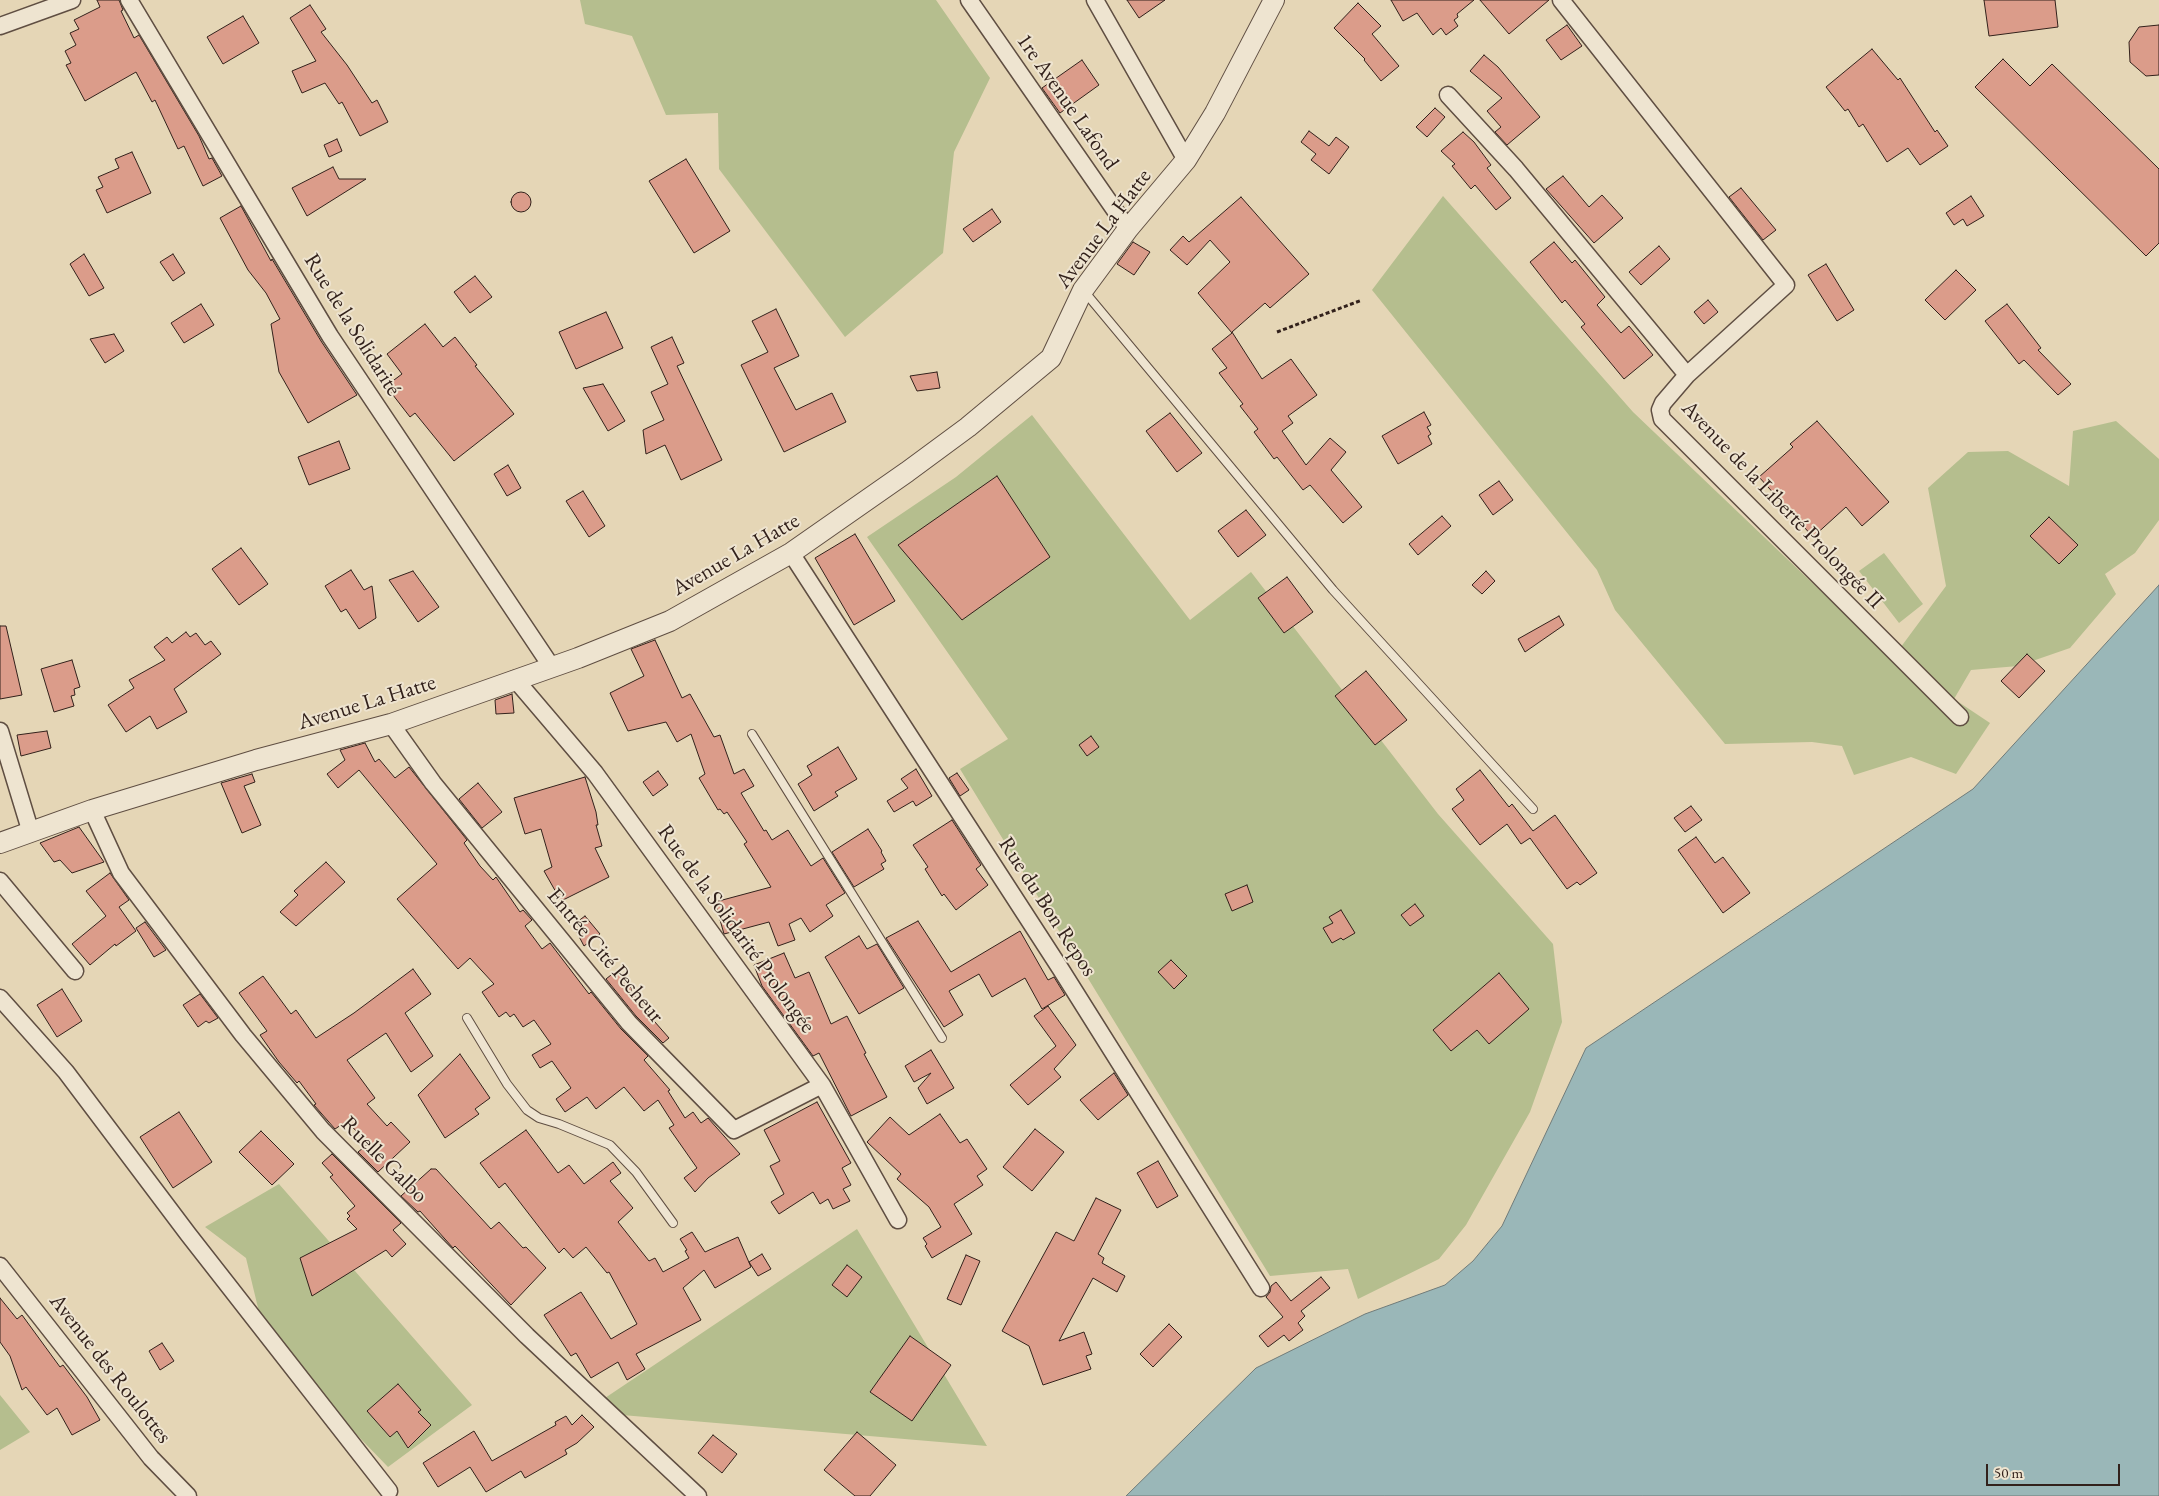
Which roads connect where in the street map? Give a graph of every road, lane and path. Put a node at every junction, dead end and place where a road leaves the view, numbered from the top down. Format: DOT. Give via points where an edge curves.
graph roads {
  1 [pos="72,0"];
  2 [pos="128,0"];
  3 [pos="969,0"];
  4 [pos="1095,0"];
  5 [pos="1274,0"];
  6 [pos="1561,0"];
  7 [pos="0,26"];
  8 [pos="1448,95"];
  9 [pos="1186,160"];
  10 [pos="1128,230"];
  11 [pos="1083,290"];
  12 [pos="1362,300"];
  13 [pos="1277,332"];
  14 [pos="1687,375"];
  15 [pos="791,553"];
  16 [pos="552,666"];
  17 [pos="515,679"];
  18 [pos="1960,717"];
  19 [pos="391,724"];
  20 [pos="0,731"];
  21 [pos="752,734"];
  22 [pos="1533,808"];
  23 [pos="92,810"];
  24 [pos="31,833"];
  25 [pos="0,843"];
  26 [pos="0,881"];
  27 [pos="75,971"];
  28 [pos="0,998"];
  29 [pos="466,1018"];
  30 [pos="942,1038"];
  31 [pos="822,1085"];
  32 [pos="898,1220"];
  33 [pos="673,1223"];
  34 [pos="0,1266"];
  35 [pos="1261,1288"];
  36 [pos="389,1492"];
  37 [pos="188,1496"];
  38 [pos="698,1496"];
  1 -- 7 [label="street"];
  2 -- 16 [label="street, Rue de la Solidarité" via="330,336"];
  3 -- 10 [label="street, 1re Avenue Lafond"];
  4 -- 9 [label="street"];
  5 -- 9 [label="street, Avenue La Hatte" via="1215,113"];
  6 -- 14 [label="street, Avenue de la Liberté Prolongée II" via="1786,285"];
  8 -- 14 [label="street" via="1516,169"];
  9 -- 10 [label="street, Avenue La Hatte"];
  10 -- 11 [label="street, Avenue La Hatte"];
  11 -- 15 [label="street, Avenue La Hatte" via="1051,358 960,432"];
  11 -- 22 [label="lane" via="1333,590"];
  12 -- 13 [label="path"];
  14 -- 18 [label="street, Avenue de la Liberté Prolongée II" via="1663,403 1660,410 1662,419"];
  15 -- 16 [label="street, Avenue La Hatte" via="670,621"];
  15 -- 35 [label="street, Rue du Bon Repos" via="1060,968"];
  16 -- 17 [label="street, Avenue La Hatte"];
  17 -- 19 [label="street, Avenue La Hatte"];
  17 -- 31 [label="street, Rue de la Solidarité Prolongée" via="595,773"];
  19 -- 23 [label="street, Avenue La Hatte" via="256,760"];
  19 -- 31 [label="street, Entrée Cité Pecheur" via="432,783 629,1023 734,1130"];
  20 -- 24 [label="street"];
  21 -- 30 [label="lane"];
  23 -- 24 [label="street, Avenue La Hatte"];
  23 -- 38 [label="street, Ruelle Galbo" via="121,873 243,1035 323,1131 527,1336"];
  24 -- 25 [label="street, Avenue La Hatte"];
  26 -- 27 [label="street"];
  28 -- 36 [label="street" via="66,1072"];
  29 -- 33 [label="lane" via="527,1110 539,1118 610,1145 636,1172"];
  31 -- 32 [label="street, Rue de la Solidarité Prolongée"];
  34 -- 37 [label="street, Avenue des Roulottes" via="151,1458"];
}
